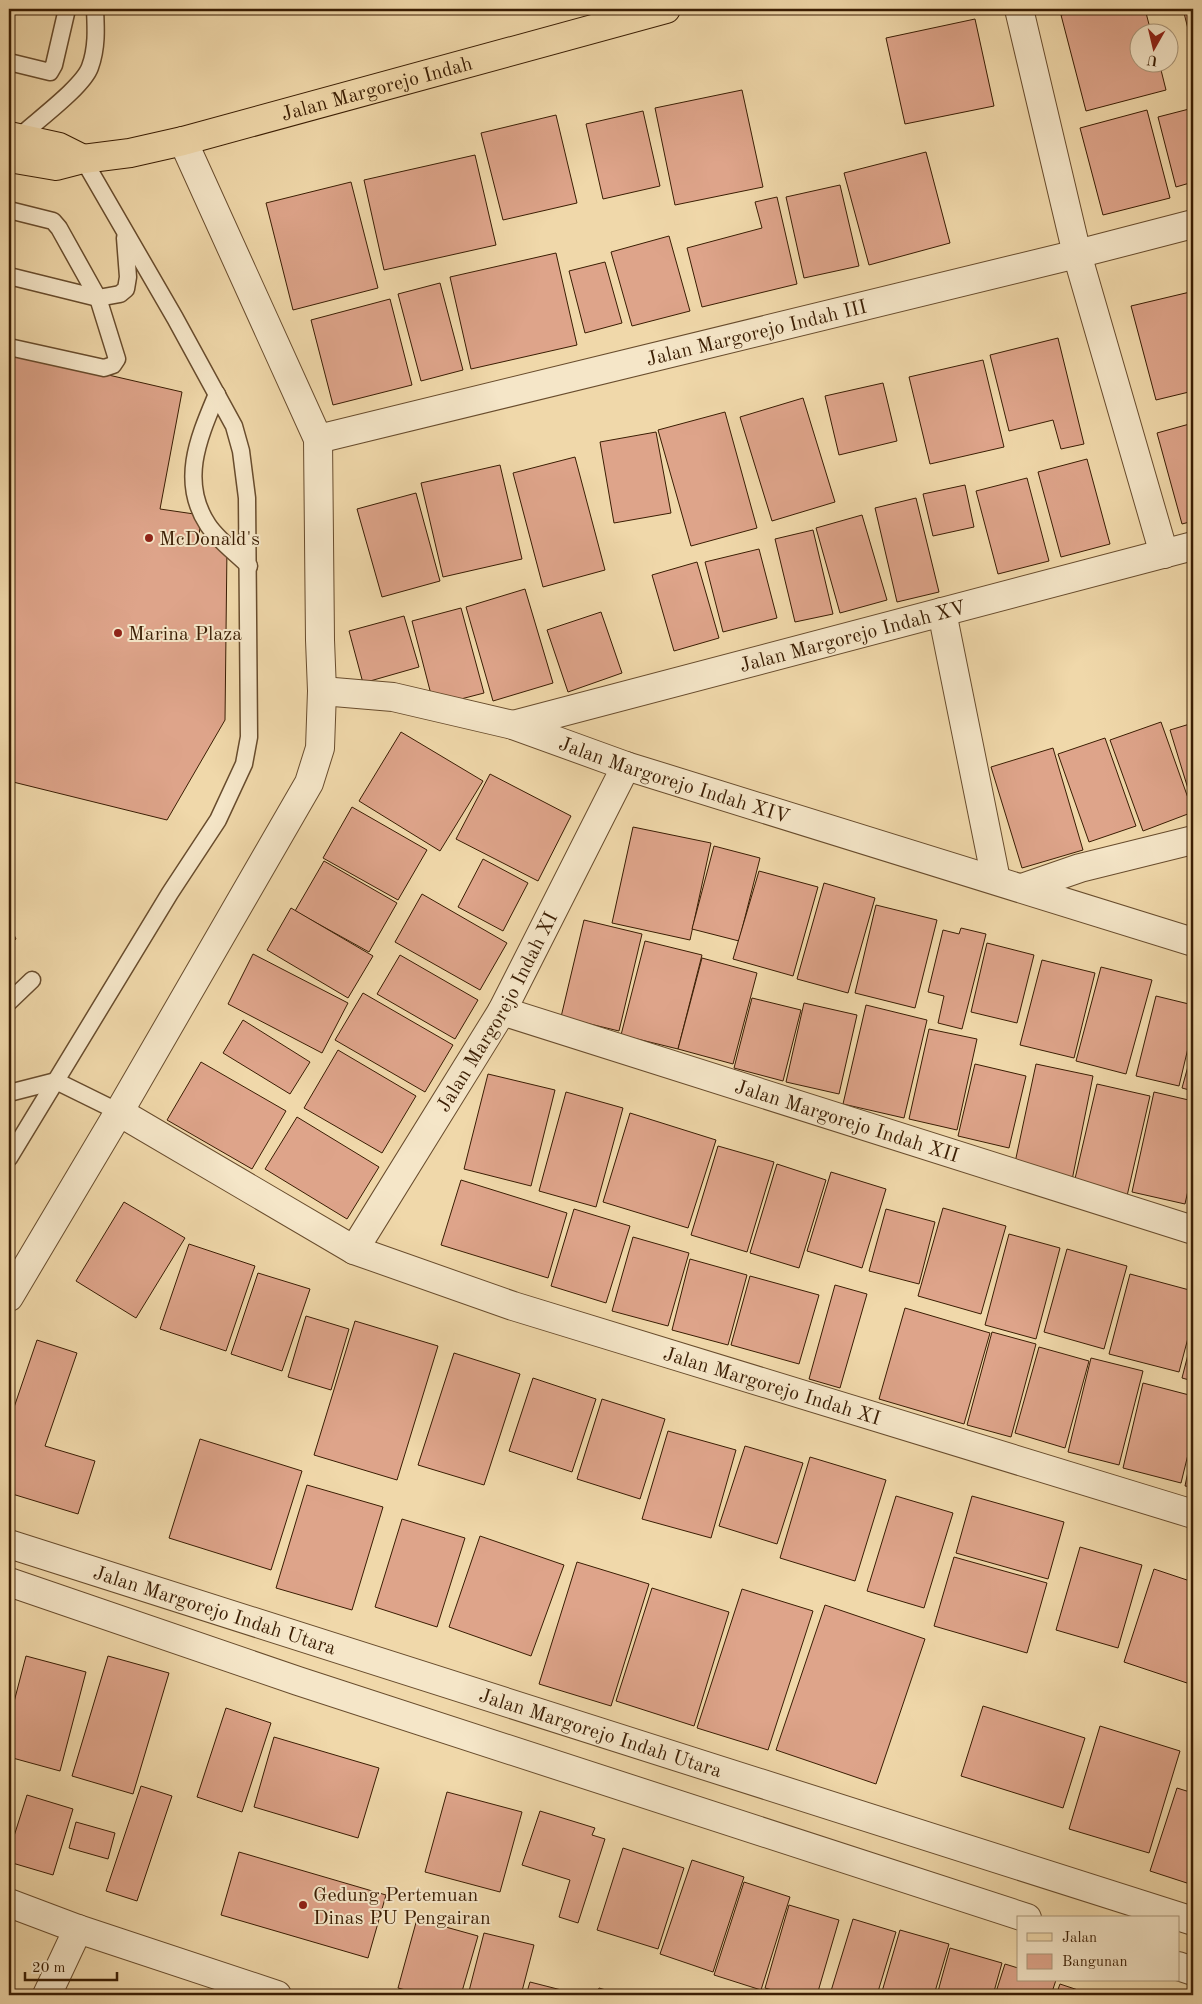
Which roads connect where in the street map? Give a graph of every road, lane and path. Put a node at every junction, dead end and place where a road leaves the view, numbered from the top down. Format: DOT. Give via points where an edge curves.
graph roads {
  1 [pos="67,9"];
  2 [pos="95,9"];
  3 [pos="666,9"];
  4 [pos="1019,9"];
  5 [pos="9,62"];
  6 [pos="183,141"];
  7 [pos="12,144"];
  8 [pos="84,159"];
  9 [pos="9,210"];
  10 [pos="1193,224"];
  11 [pos="125,234"];
  12 [pos="1078,254"];
  13 [pos="9,276"];
  14 [pos="98,298"];
  15 [pos="9,346"];
  16 [pos="217,394"];
  17 [pos="318,440"];
  18 [pos="1193,546"];
  19 [pos="1164,554"];
  20 [pos="249,566"];
  21 [pos="942,612"];
  22 [pos="322,691"];
  23 [pos="513,725"];
  24 [pos="626,766"];
  25 [pos="1193,840"];
  26 [pos="996,880"];
  27 [pos="1022,888"];
  28 [pos="1193,942"];
  29 [pos="32,980"];
  30 [pos="9,1002"];
  31 [pos="502,1011"];
  32 [pos="62,1084"];
  33 [pos="9,1093"];
  34 [pos="109,1107"];
  35 [pos="9,1158"];
  36 [pos="1193,1230"];
  37 [pos="354,1250"];
  38 [pos="9,1297"];
  39 [pos="1193,1514"];
  40 [pos="9,1544"];
  41 [pos="9,1582"];
  42 [pos="9,1903"];
  43 [pos="1021,1916"];
  44 [pos="1177,1916"];
  45 [pos="1180,1917"];
  46 [pos="1193,1921"];
  47 [pos="78,1929"];
  48 [pos="1180,1967"];
  49 [pos="1193,1971"];
  50 [pos="47,1995"];
  51 [pos="276,1995"];
  1 -- 5 [label="lane" via="50,72"];
  2 -- 7 [label="lane" via="96,42 90,68 76,87"];
  3 -- 6 [label="main road, Jalan Margorejo Indah"];
  4 -- 12 [label="street"];
  6 -- 8 [label="main road, Jalan Margorejo Indah"];
  6 -- 17 [label="street"];
  7 -- 8 [label="main road, Jalan Margorejo Indah" via="56,166"];
  8 -- 11 [label="lane"];
  9 -- 14 [label="lane" via="56,224"];
  10 -- 12 [label="street, Jalan Margorejo Indah III"];
  11 -- 14 [label="lane" via="126,289 120,294"];
  11 -- 16 [label="lane"];
  12 -- 17 [label="street, Jalan Margorejo Indah III"];
  12 -- 19 [label="street"];
  13 -- 14 [label="lane"];
  14 -- 15 [label="lane" via="116,353 113,365 104,368"];
  16 -- 20 [label="lane" via="234,426 240,451 247,498"];
  16 -- 20 [label="lane" via="198,440 192,468 194,497 208,526"];
  17 -- 22 [label="street"];
  18 -- 19 [label="street, Jalan Margorejo Indah XV"];
  19 -- 21 [label="street, Jalan Margorejo Indah XV"];
  20 -- 32 [label="lane" via="249,738 244,764 218,820 170,893"];
  21 -- 23 [label="street, Jalan Margorejo Indah XV"];
  21 -- 26 [label="street"];
  22 -- 23 [label="street, Jalan Margorejo Indah XIV" via="393,697"];
  22 -- 34 [label="street" via="320,748 309,783"];
  23 -- 24 [label="street, Jalan Margorejo Indah XIV"];
  24 -- 26 [label="street, Jalan Margorejo Indah XIV"];
  24 -- 31 [label="street, Jalan Margorejo Indah XI"];
  25 -- 27 [label="street" via="1080,868"];
  26 -- 27 [label="street, Jalan Margorejo Indah XIV"];
  27 -- 28 [label="street, Jalan Margorejo Indah XIV"];
  29 -- 30 [label="lane"];
  31 -- 36 [label="street, Jalan Margorejo Indah XII"];
  31 -- 37 [label="street, Jalan Margorejo Indah XI"];
  32 -- 33 [label="lane"];
  32 -- 34 [label="lane"];
  32 -- 35 [label="lane"];
  34 -- 37 [label="street, Jalan Margorejo Indah XI"];
  34 -- 38 [label="street"];
  37 -- 39 [label="street, Jalan Margorejo Indah XI" via="513,1306"];
  40 -- 44 [label="street, Jalan Margorejo Indah Utara"];
  41 -- 43 [label="street, Jalan Margorejo Indah Utara" via="317,1687"];
  42 -- 47 [label="street"];
  45 -- 46 [label="street, Jalan Margorejo Indah Utara"];
  47 -- 50 [label="street"];
  47 -- 51 [label="street"];
  48 -- 49 [label="street"];
}
